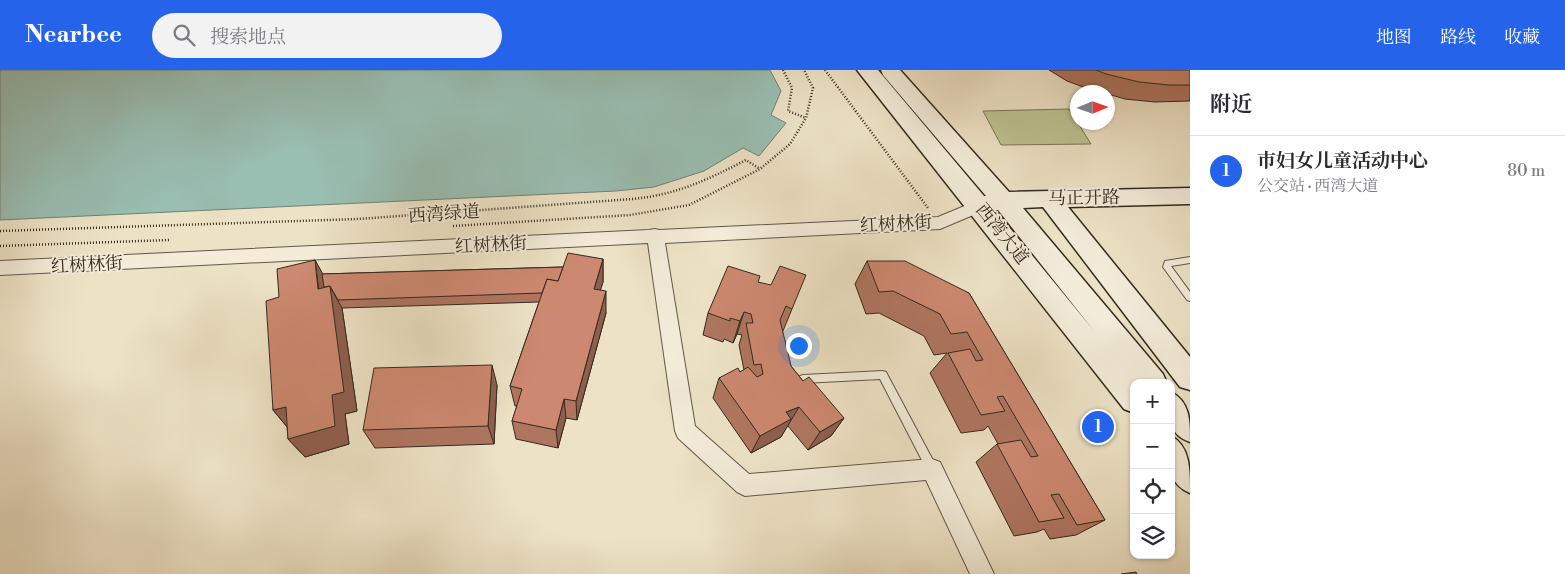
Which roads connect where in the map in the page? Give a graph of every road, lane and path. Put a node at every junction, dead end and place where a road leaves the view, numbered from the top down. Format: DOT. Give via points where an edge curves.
graph roads {
  1 [pos="783,70"];
  2 [pos="804,70"];
  3 [pos="825,70"];
  4 [pos="867,70"];
  5 [pos="890,70"];
  6 [pos="806,118"];
  7 [pos="760,169"];
  8 [pos="1190,196"];
  9 [pos="1049,199"];
  10 [pos="991,203"];
  11 [pos="940,223"];
  12 [pos="444,227"];
  13 [pos="0,231"];
  14 [pos="655,235"];
  15 [pos="178,240"];
  16 [pos="0,246"];
  17 [pos="1190,260"];
  18 [pos="0,268"];
  19 [pos="1190,298"];
  20 [pos="1190,378"];
  21 [pos="803,379"];
  22 [pos="1149,379"];
  23 [pos="1130,394"];
  24 [pos="1175,410"];
  25 [pos="1190,429"];
  26 [pos="1175,456"];
  27 [pos="932,469"];
  28 [pos="1190,478"];
  29 [pos="982,574"];
  1 -- 6 [label="path" via="792,88 788,111"];
  2 -- 6 [label="path, 西湾绿道" via="813,88"];
  3 -- 11 [label="path"];
  4 -- 10 [label="main road, 西湾大道"];
  5 -- 10 [label="main road, 西湾大道"];
  6 -- 7 [label="path, 西湾绿道" via="790,144"];
  7 -- 12 [label="path, 西湾绿道" via="689,206 630,214"];
  7 -- 13 [label="path" via="746,160 678,191 631,199 358,219"];
  8 -- 9 [label="main road, 马正开路"];
  9 -- 10 [label="main road, 马正开路"];
  9 -- 20 [label="main road"];
  10 -- 11 [label="street, 红树林街"];
  10 -- 22 [label="main road, 西湾大道"];
  10 -- 23 [label="main road, 西湾大道"];
  11 -- 14 [label="street, 红树林街"];
  14 -- 18 [label="street, 红树林街"];
  14 -- 27 [label="street" via="685,431 745,485"];
  15 -- 16 [label="path"];
  17 -- 19 [label="lane" via="1174,260 1167,267"];
  21 -- 27 [label="lane" via="883,374"];
  24 -- 25 [label="main road"];
  26 -- 28 [label="main road"];
  27 -- 29 [label="street"];
}
